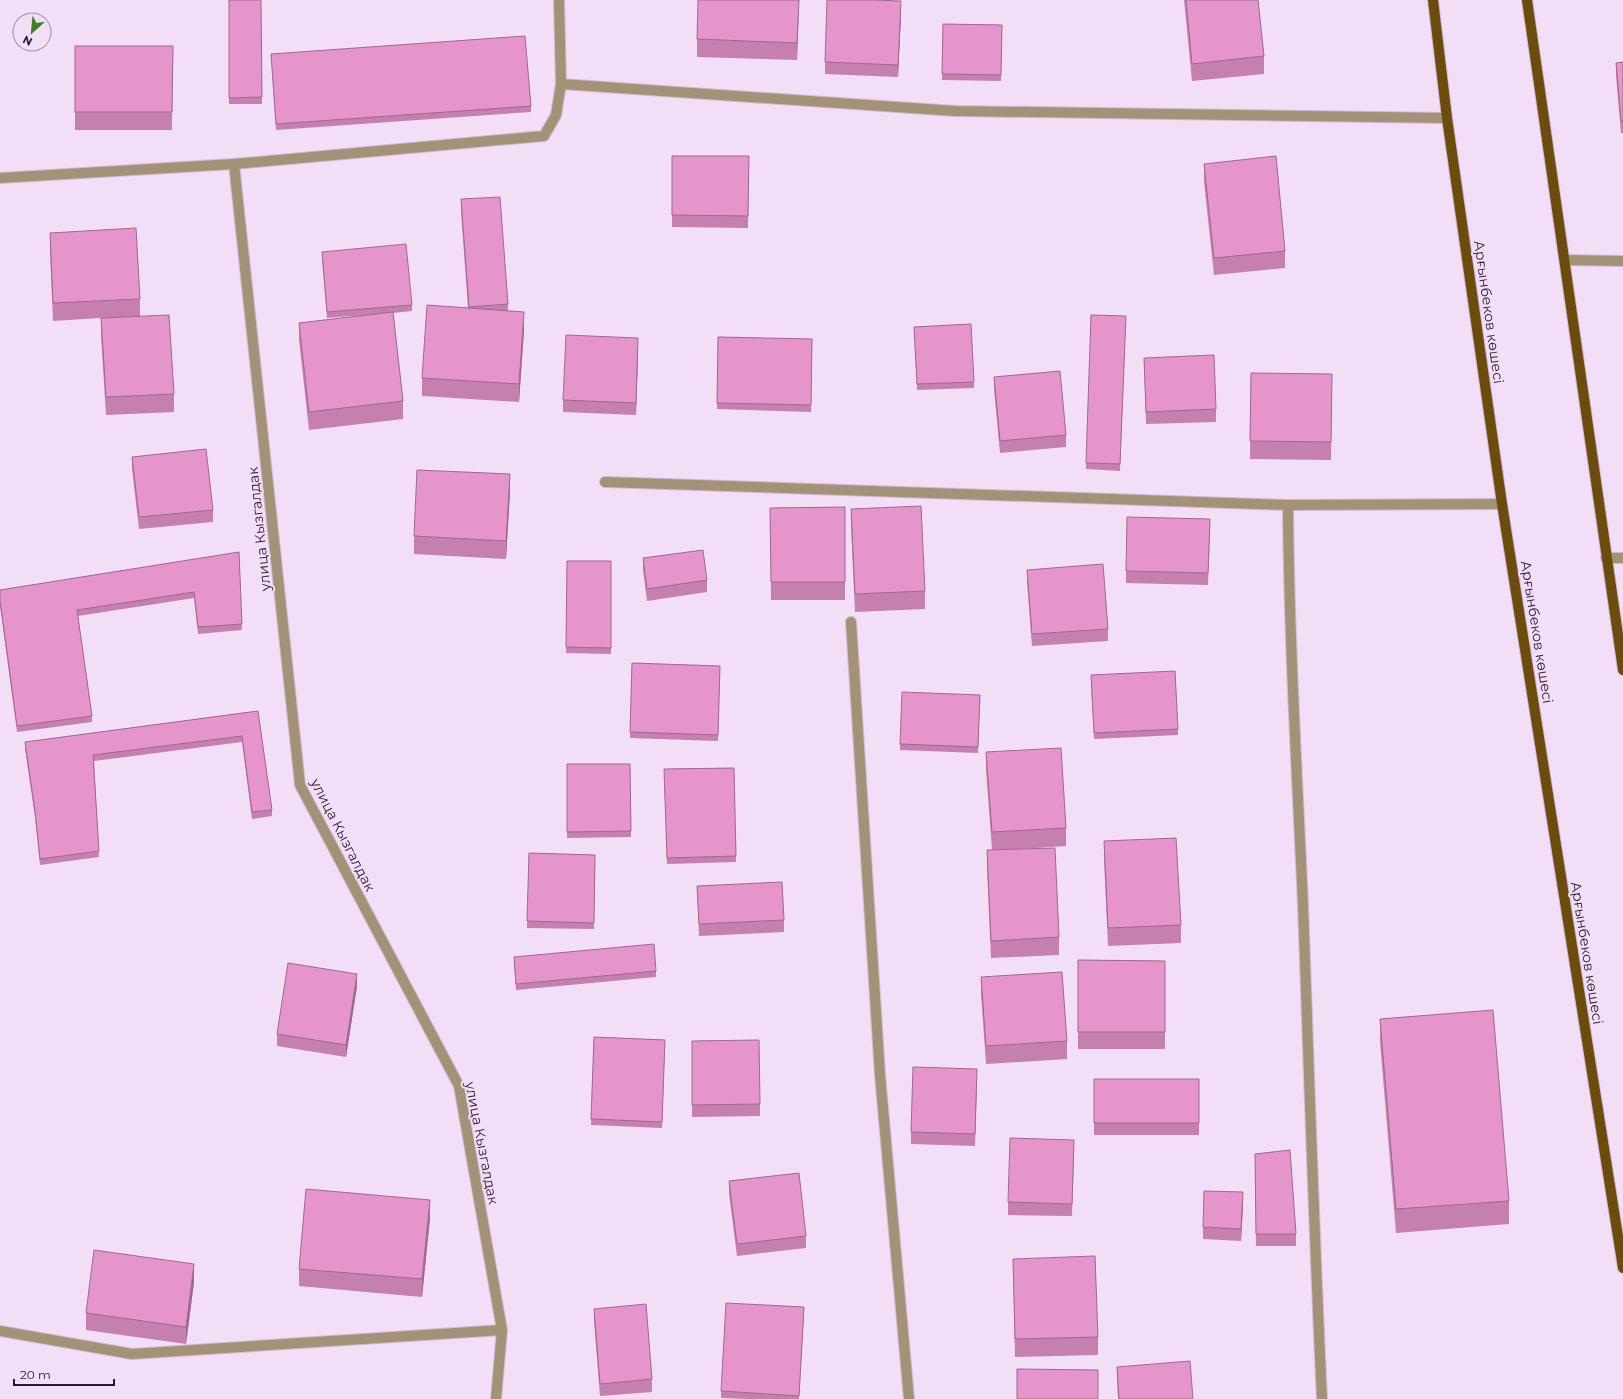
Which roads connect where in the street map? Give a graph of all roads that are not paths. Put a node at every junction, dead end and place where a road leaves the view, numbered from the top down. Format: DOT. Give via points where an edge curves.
graph roads {
  1 [pos="559,0"];
  2 [pos="1433,0"];
  3 [pos="1527,0"];
  4 [pos="561,84"];
  5 [pos="1447,118"];
  6 [pos="234,164"];
  7 [pos="0,178"];
  8 [pos="1565,260"];
  9 [pos="1623,261"];
  10 [pos="605,482"];
  11 [pos="1502,504"];
  12 [pos="1288,506"];
  13 [pos="1606,558"];
  14 [pos="1623,558"];
  15 [pos="851,622"];
  16 [pos="1623,670"];
  17 [pos="1623,1268"];
  18 [pos="502,1330"];
  19 [pos="0,1331"];
  20 [pos="496,1399"];
  21 [pos="909,1399"];
  22 [pos="1322,1399"];
  1 -- 4 [label="street"];
  2 -- 5 [label="main road, Арғынбеков көшесі"];
  3 -- 8 [label="main road"];
  4 -- 5 [label="street" via="955,111"];
  4 -- 6 [label="street" via="556,115 544,136"];
  5 -- 11 [label="main road, Арғынбеков көшесі"];
  6 -- 7 [label="street"];
  6 -- 18 [label="street, улица Кызгалдак" via="300,785 459,1086"];
  8 -- 9 [label="street"];
  8 -- 13 [label="main road"];
  10 -- 12 [label="street"];
  11 -- 12 [label="street"];
  11 -- 17 [label="main road, Арғынбеков көшесі"];
  12 -- 22 [label="street" via="1289,596"];
  13 -- 14 [label="street"];
  13 -- 16 [label="main road"];
  15 -- 21 [label="street" via="880,1075"];
  18 -- 19 [label="street" via="132,1354"];
  18 -- 20 [label="street, улица Кызгалдак"];
}
